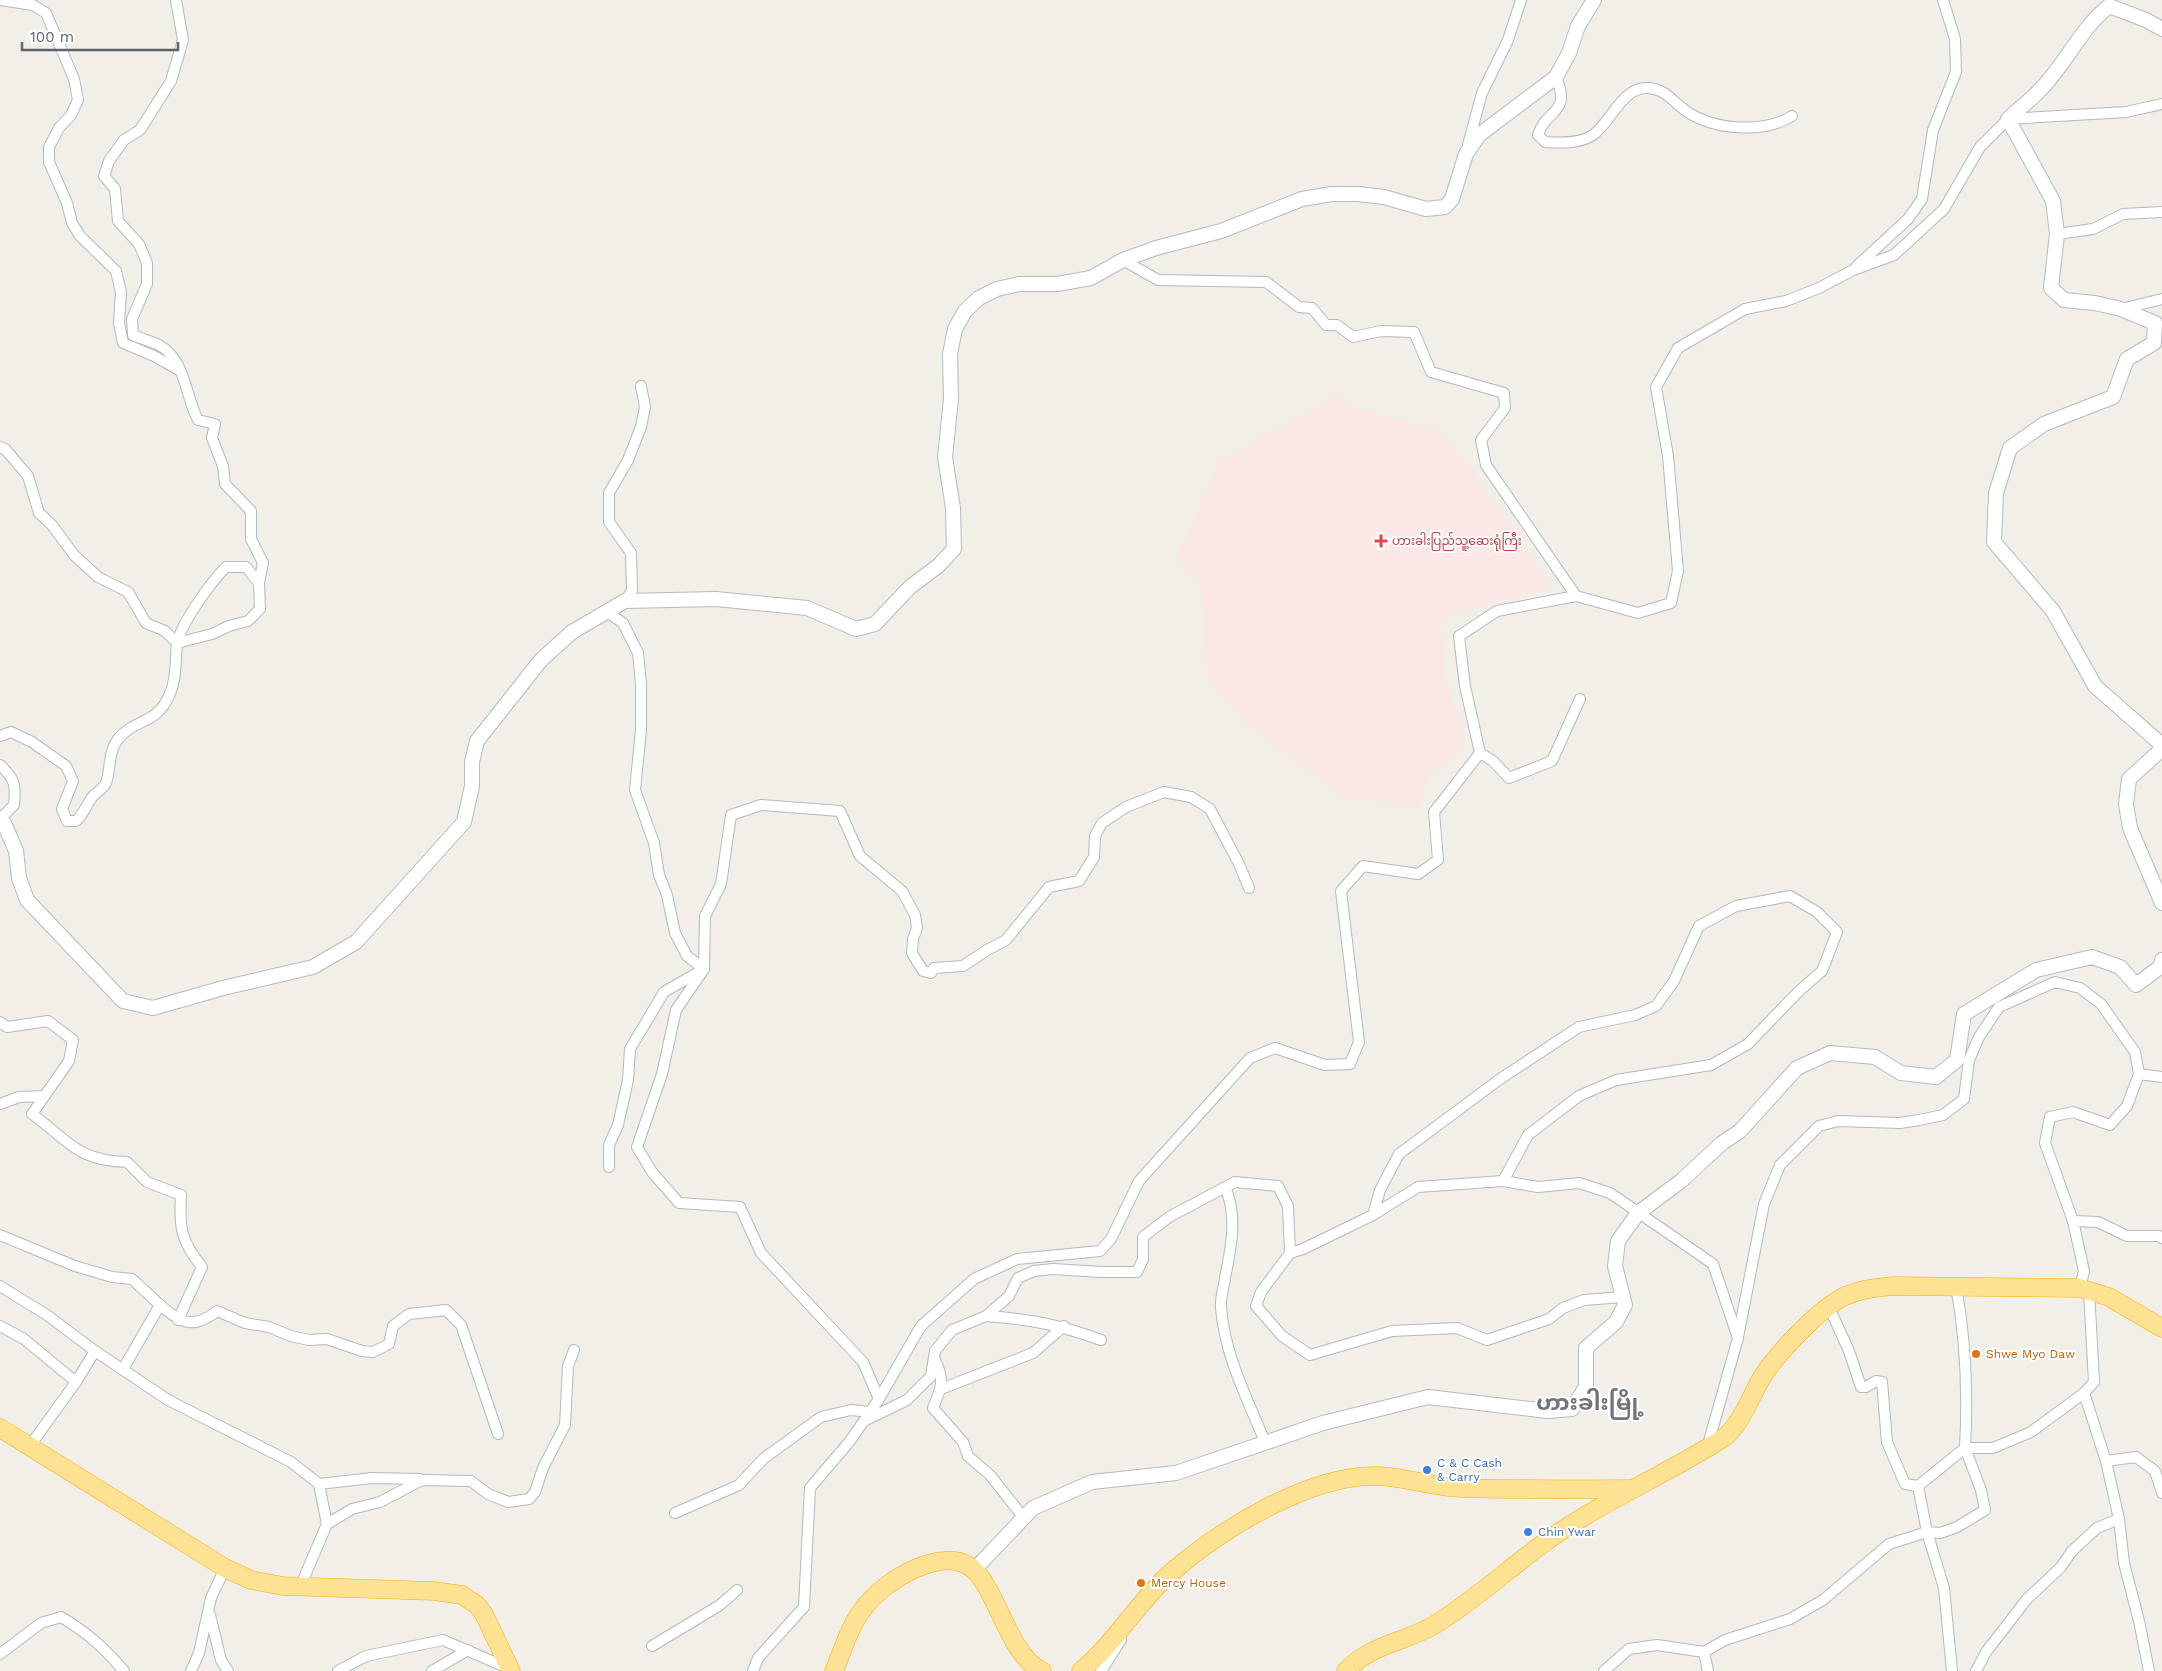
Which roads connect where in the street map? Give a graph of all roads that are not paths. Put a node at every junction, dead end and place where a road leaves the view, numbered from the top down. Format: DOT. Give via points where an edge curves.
graph roads {
  1 [pos="0,0"];
  2 [pos="176,0"];
  3 [pos="1520,0"];
  4 [pos="1594,0"];
  5 [pos="1943,0"];
  6 [pos="2162,29"];
  7 [pos="1556,77"];
  8 [pos="2162,104"];
  9 [pos="1792,116"];
  10 [pos="2008,118"];
  11 [pos="1466,154"];
  12 [pos="2162,212"];
  13 [pos="2057,234"];
  14 [pos="1123,260"];
  15 [pos="1853,270"];
  16 [pos="2162,300"];
  17 [pos="2121,309"];
  18 [pos="180,370"];
  19 [pos="641,386"];
  20 [pos="0,447"];
  21 [pos="258,583"];
  22 [pos="1576,596"];
  23 [pos="625,601"];
  24 [pos="607,612"];
  25 [pos="177,643"];
  26 [pos="1580,699"];
  27 [pos="0,736"];
  28 [pos="2162,745"];
  29 [pos="2162,749"];
  30 [pos="1480,753"];
  31 [pos="0,765"];
  32 [pos="0,820"];
  33 [pos="1249,888"];
  34 [pos="2162,903"];
  35 [pos="2162,960"];
  36 [pos="704,969"];
  37 [pos="0,1022"];
  38 [pos="2139,1074"];
  39 [pos="2162,1077"];
  40 [pos="44,1096"];
  41 [pos="0,1104"];
  42 [pos="608,1167"];
  43 [pos="1504,1181"];
  44 [pos="1225,1187"];
  45 [pos="1638,1213"];
  46 [pos="1373,1215"];
  47 [pos="2073,1221"];
  48 [pos="0,1235"];
  49 [pos="2162,1238"];
  50 [pos="1290,1252"];
  51 [pos="0,1286"];
  52 [pos="1956,1286"];
  53 [pos="2084,1289"];
  54 [pos="1623,1297"];
  55 [pos="160,1305"];
  56 [pos="1829,1307"];
  57 [pos="986,1316"];
  58 [pos="178,1320"];
  59 [pos="0,1326"];
  60 [pos="1064,1326"];
  61 [pos="2162,1328"];
  62 [pos="1738,1338"];
  63 [pos="1101,1340"];
  64 [pos="574,1350"];
  65 [pos="95,1351"];
  66 [pos="934,1358"];
  67 [pos="123,1369"];
  68 [pos="76,1382"];
  69 [pos="941,1389"];
  70 [pos="2084,1393"];
  71 [pos="879,1399"];
  72 [pos="867,1416"];
  73 [pos="0,1428"];
  74 [pos="498,1434"];
  75 [pos="1265,1442"];
  76 [pos="29,1447"];
  77 [pos="1965,1448"];
  78 [pos="1707,1449"];
  79 [pos="2106,1461"];
  80 [pos="422,1480"];
  81 [pos="319,1484"];
  82 [pos="1918,1486"];
  83 [pos="1636,1489"];
  84 [pos="2162,1493"];
  85 [pos="675,1513"];
  86 [pos="1024,1518"];
  87 [pos="2119,1519"];
  88 [pos="327,1524"];
  89 [pos="1927,1532"];
  90 [pos="225,1568"];
  91 [pos="974,1570"];
  92 [pos="300,1587"];
  93 [pos="737,1590"];
  94 [pos="209,1609"];
  95 [pos="1120,1629"];
  96 [pos="652,1646"];
  97 [pos="468,1650"];
  98 [pos="1704,1652"];
  99 [pos="0,1654"];
  100 [pos="510,1670"];
  101 [pos="124,1671"];
  102 [pos="191,1671"];
  103 [pos="228,1671"];
  104 [pos="338,1671"];
  105 [pos="432,1671"];
  106 [pos="753,1671"];
  107 [pos="834,1671"];
  108 [pos="1042,1671"];
  109 [pos="1081,1671"];
  110 [pos="1102,1671"];
  111 [pos="1346,1671"];
  112 [pos="1604,1671"];
  113 [pos="1708,1671"];
  114 [pos="1952,1671"];
  115 [pos="1976,1671"];
  116 [pos="2149,1671"];
  1 -- 18 [label="street" via="33,6 46,13 74,79 78,100 49,147 49,162 72,223 80,236 116,271 121,292 119,323 123,344"];
  2 -- 18 [label="street" via="183,40 171,81 140,130 124,140 109,161 104,176 115,189 118,221 139,244 147,263 146,284 132,318 133,335 160,345"];
  3 -- 11 [label="street" via="1508,40 1482,93"];
  4 -- 7 [label="street" via="1578,26"];
  5 -- 15 [label="street" via="1955,39 1956,72 1933,130 1922,199 1908,219"];
  6 -- 10 [label="street" via="2109,6 2082,32 2071,52 2040,90"];
  7 -- 9 [label="street" via="1562,99 1557,111 1540,128 1538,135 1545,142 1565,143 1592,136 1638,88 1650,88 1670,95 1686,111 1722,126 1758,127"];
  7 -- 11 [label="street" via="1479,135"];
  8 -- 10 [label="street" via="2126,112"];
  10 -- 13 [label="street" via="2053,201"];
  10 -- 15 [label="street" via="1980,147 1944,209 1894,255"];
  11 -- 14 [label="street" via="1452,199 1444,207 1426,209 1384,197 1332,194 1302,199 1221,231"];
  12 -- 13 [label="street" via="2123,214 2093,229"];
  13 -- 17 [label="street" via="2051,288 2064,300"];
  14 -- 22 [label="street" via="1158,280 1266,282 1299,307 1312,308 1326,325 1337,326 1353,337 1381,332 1414,332 1431,372 1504,393 1505,408 1481,440 1486,465"];
  14 -- 23 [label="street" via="1091,278 998,288 965,310 955,329 950,354 951,399 945,457 953,508 954,549 874,624 856,629 807,608 716,599"];
  15 -- 22 [label="street" via="1786,301 1745,309 1678,348 1656,387 1668,456 1678,571 1671,603 1638,613"];
  16 -- 17 [label="street"];
  17 -- 28 [label="street" via="2156,323 2154,343 2128,359 2113,397 2044,424 2010,448 1996,493 1994,542 2053,611 2095,686"];
  18 -- 21 [label="street" via="198,420 215,424 212,438 223,466 225,484 250,511 251,539 263,564"];
  19 -- 23 [label="street" via="644,407 640,427 628,460 609,493 609,522 631,553 632,591"];
  20 -- 25 [label="street" via="28,476 38,513 52,525 74,555 98,577 128,592 146,622 165,631"];
  21 -- 25 [label="street" via="260,609 248,621"];
  21 -- 25 [label="street" via="246,568 226,567 201,597"];
  22 -- 30 [label="street" via="1497,612 1459,636 1465,686"];
  23 -- 24 [label="street"];
  24 -- 32 [label="street" via="572,632 541,660 477,741 464,822 356,942 313,967 153,1008 123,1001 27,900 19,878 16,851 4,822"];
  24 -- 36 [label="street" via="623,623 638,653 642,684 635,790 654,844 675,933 687,956"];
  25 -- 27 [label="street" via="178,660 164,706 147,722 125,731 116,742 105,785 76,821 67,821 62,809 73,782 66,766 32,742 11,732"];
  26 -- 30 [label="street" via="1552,760 1509,778 1493,760"];
  29 -- 34 [label="street" via="2129,779 2126,804 2130,828"];
  30 -- 71 [label="street" via="1434,812 1438,860 1418,874 1363,866 1340,891 1358,1042 1350,1064 1325,1064 1275,1048 1250,1058 1139,1181 1111,1239 1100,1251 1017,1259 974,1279 921,1326"];
  31 -- 32 [label="street" via="13,777 16,789 14,805"];
  33 -- 36 [label="street" via="1240,864 1210,809 1191,797 1164,792 1126,807 1102,823 1095,836 1094,858 1079,881 1049,887 1006,940 963,966 934,968 931,973 923,971 912,953 917,928 915,915 902,891 860,856 840,810 761,805 731,815 720,884 705,916"];
  35 -- 45 [label="street" via="2160,967 2136,985 2120,967 2092,957 2036,970 1964,1014 1957,1060 1936,1077 1901,1073 1875,1057 1830,1053 1797,1068 1740,1131"];
  36 -- 42 [label="street" via="664,992 630,1049 628,1080 618,1125 609,1145"];
  36 -- 71 [label="street" via="676,1010 662,1074 638,1147 652,1172 679,1203 740,1207 761,1253 863,1362"];
  37 -- 40 [label="street" via="7,1027 48,1021 73,1040 69,1060"];
  38 -- 39 [label="street"];
  38 -- 47 [label="street" via="2126,1106 2110,1125 2073,1112 2050,1117 2045,1143"];
  38 -- 62 [label="street" via="2135,1052 2101,1004 2080,988 2055,982 1999,1007 1979,1037 1969,1060 1964,1099 1950,1110 1942,1115 1900,1122 1838,1121 1819,1126 1780,1165 1764,1204"];
  40 -- 41 [label="street" via="19,1097"];
  40 -- 58 [label="street" via="32,1114 75,1150 104,1162 127,1162 147,1182 181,1195 180,1220 187,1248 202,1267"];
  43 -- 45 [label="street" via="1538,1187 1579,1183 1610,1193"];
  43 -- 46 [label="street" via="1418,1187"];
  43 -- 46 [label="street" via="1528,1135 1579,1096 1616,1080 1711,1065 1748,1044 1822,971 1837,932 1816,912 1790,896 1736,906 1699,926 1674,981 1656,1006 1635,1015 1579,1027 1456,1111 1399,1154 1380,1190"];
  44 -- 50 [label="street" via="1235,1182 1278,1186 1288,1206"];
  44 -- 57 [label="street" via="1169,1216 1143,1237 1143,1260 1137,1272 1034,1271 1018,1278 1009,1296"];
  44 -- 75 [label="street" via="1230,1197 1233,1222 1221,1308 1230,1357"];
  45 -- 54 [label="street" via="1618,1241 1615,1266"];
  45 -- 62 [label="street" via="1713,1264"];
  46 -- 50 [label="street" via="1303,1250"];
  47 -- 49 [label="street" via="2098,1222 2127,1236"];
  47 -- 53 [label="street" via="2084,1271"];
  48 -- 55 [label="street" via="75,1266 132,1279"];
  50 -- 54 [label="street" via="1261,1292 1256,1306 1282,1336 1310,1355 1392,1331 1457,1328 1487,1340 1549,1318 1584,1300"];
  51 -- 65 [label="street" via="47,1314"];
  52 -- 53 [label="highway"];
  52 -- 56 [label="highway" via="1869,1288 1843,1297"];
  52 -- 77 [label="street" via="1965,1333 1968,1405"];
  53 -- 61 [label="highway" via="2129,1307"];
  53 -- 70 [label="street" via="2094,1382"];
  54 -- 75 [label="street" via="1625,1305 1616,1322 1586,1348 1586,1387 1572,1409 1548,1411 1428,1398"];
  55 -- 58 [label="street"];
  55 -- 67 [label="street"];
  56 -- 78 [label="highway" via="1778,1356 1762,1377 1733,1430"];
  56 -- 82 [label="street" via="1861,1387 1876,1380 1882,1382 1887,1442 1905,1484"];
  57 -- 60 [label="street" via="1030,1319"];
  57 -- 66 [label="street" via="952,1330 935,1351"];
  58 -- 74 [label="street" via="185,1323 206,1320 217,1310 245,1323 291,1336 327,1339 373,1352 389,1344 393,1326 410,1314 446,1310 461,1325"];
  59 -- 68 [label="street" via="24,1339"];
  60 -- 63 [label="street"];
  60 -- 69 [label="street" via="1033,1354"];
  62 -- 78 [label="street"];
  64 -- 80 [label="street" via="568,1366 564,1425 535,1492 528,1499 508,1502 488,1494 471,1481"];
  65 -- 67 [label="street"];
  65 -- 68 [label="street"];
  66 -- 69 [label="street" via="942,1374"];
  66 -- 72 [label="street" via="931,1376 907,1400"];
  67 -- 81 [label="street" via="168,1400 291,1462"];
  68 -- 76 [label="street"];
  69 -- 86 [label="street" via="933,1408 963,1442 968,1456 990,1475"];
  70 -- 77 [label="street" via="2031,1432 1993,1448"];
  70 -- 79 [label="street"];
  71 -- 72 [label="street"];
  72 -- 85 [label="street" via="851,1410 821,1417 763,1459 739,1484"];
  72 -- 106 [label="street" via="810,1488 804,1607 758,1658"];
  73 -- 76 [label="highway"];
  75 -- 86 [label="street" via="1176,1473 1092,1482 1033,1508"];
  76 -- 90 [label="highway"];
  77 -- 82 [label="street"];
  77 -- 89 [label="street" via="1985,1510 1957,1527 1940,1533"];
  78 -- 83 [label="highway"];
  79 -- 84 [label="street" via="2136,1457 2155,1471"];
  79 -- 87 [label="street"];
  80 -- 81 [label="street" via="356,1479"];
  80 -- 88 [label="street"];
  81 -- 88 [label="street"];
  82 -- 89 [label="street"];
  83 -- 95 [label="highway" via="1461,1488 1380,1476 1332,1481 1287,1498 1218,1537 1173,1570"];
  83 -- 111 [label="highway" via="1580,1519 1529,1553 1435,1625 1365,1655"];
  86 -- 91 [label="street"];
  87 -- 115 [label="street" via="2098,1528 2072,1551 2061,1567 2027,1599 1986,1652"];
  87 -- 116 [label="street" via="2124,1563"];
  88 -- 92 [label="street"];
  89 -- 98 [label="street" via="1889,1544 1823,1600 1790,1619 1725,1640"];
  89 -- 114 [label="street" via="1944,1588"];
  90 -- 92 [label="highway" via="261,1583"];
  90 -- 94 [label="street"];
  91 -- 107 [label="highway" via="963,1564 933,1562 914,1568 886,1586 862,1610"];
  91 -- 108 [label="highway" via="986,1586 1012,1637"];
  92 -- 100 [label="highway" via="434,1590 462,1595 484,1614"];
  93 -- 96 [label="street" via="720,1605"];
  94 -- 102 [label="street" via="199,1653"];
  94 -- 103 [label="street" via="221,1660"];
  95 -- 109 [label="highway"];
  95 -- 110 [label="street" via="1121,1640"];
  97 -- 100 [label="street"];
  97 -- 104 [label="street" via="443,1640 366,1656"];
  97 -- 105 [label="street"];
  98 -- 112 [label="street" via="1657,1645 1629,1649"];
  98 -- 113 [label="street"];
  99 -- 101 [label="street" via="41,1623 61,1617 101,1644"];
}
